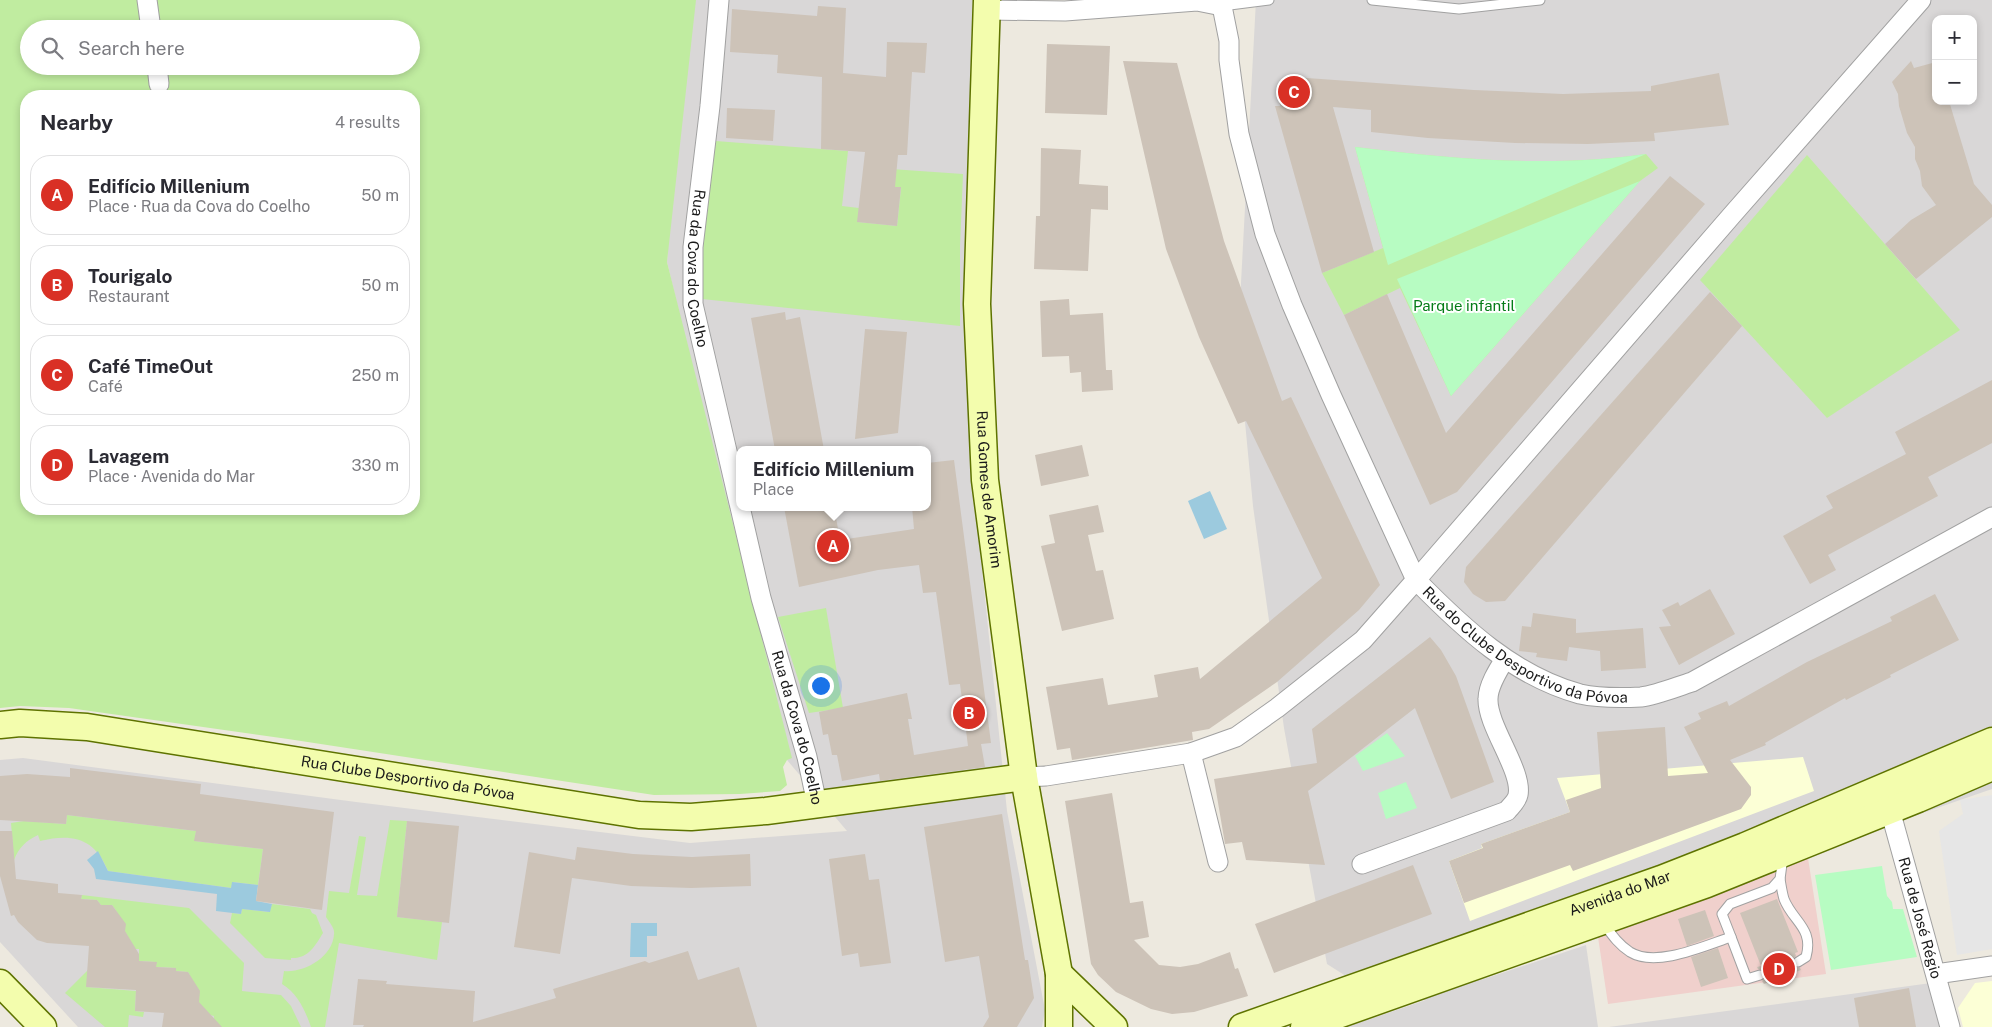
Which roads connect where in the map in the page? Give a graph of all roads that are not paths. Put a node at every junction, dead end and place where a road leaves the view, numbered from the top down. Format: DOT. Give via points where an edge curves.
graph roads {
  1 [pos="147,0"];
  2 [pos="719,0"];
  3 [pos="1269,0"];
  4 [pos="1372,0"];
  5 [pos="1540,0"];
  6 [pos="1921,0"];
  7 [pos="1165,2"];
  8 [pos="1224,3"];
  9 [pos="987,5"];
  10 [pos="150,20"];
  11 [pos="736,490"];
  12 [pos="741,511"];
  13 [pos="1992,517"];
  14 [pos="1416,580"];
  15 [pos="1504,659"];
  16 [pos="0,725"];
  17 [pos="1992,741"];
  18 [pos="1191,753"];
  19 [pos="1992,767"];
  20 [pos="1024,777"];
  21 [pos="817,804"];
  22 [pos="1890,810"];
  23 [pos="1218,862"];
  24 [pos="1362,864"];
  25 [pos="1782,866"];
  26 [pos="1602,921"];
  27 [pos="1730,937"];
  28 [pos="1798,962"];
  29 [pos="1992,966"];
  30 [pos="1059,974"];
  31 [pos="1936,974"];
  32 [pos="1760,975"];
  33 [pos="0,983"];
  34 [pos="42,1027"];
  35 [pos="1059,1027"];
  36 [pos="1114,1027"];
  37 [pos="1242,1027"];
  38 [pos="1304,1027"];
  39 [pos="1950,1027"];
  1 -- 10 [label="street"];
  2 -- 11 [label="street, Rua da Cova do Coelho" via="693,248 693,304"];
  3 -- 8 [label="lane"];
  4 -- 5 [label="lane" via="1459,9"];
  6 -- 14 [label="street"];
  7 -- 8 [label="street"];
  7 -- 9 [label="street" via="1065,11"];
  8 -- 14 [label="street" via="1239,134 1265,234 1292,305"];
  9 -- 20 [label="main road, Rua Gomes de Amorim" via="978,344 985,480"];
  12 -- 21 [label="street, Rua da Cova do Coelho"];
  13 -- 15 [label="street, Rua do Clube Desportivo da Póvoa" via="1692,682 1642,697 1581,694 1534,677"];
  14 -- 15 [label="street, Rua do Clube Desportivo da Póvoa"];
  14 -- 18 [label="street, Rua do Clube Desportivo da Póvoa" via="1363,640 1277,708 1236,737"];
  15 -- 24 [label="street" via="1488,698 1490,713 1518,783 1518,797 1507,811"];
  16 -- 21 [label="main road, Rua Clube Desportivo da Póvoa" via="87,727 638,815 691,817"];
  17 -- 37 [label="main road, Avenida do Mar" via="1661,879"];
  18 -- 20 [label="street, Rua do Clube Desportivo da Póvoa"];
  18 -- 23 [label="street"];
  19 -- 22 [label="main road, Avenida do Mar"];
  20 -- 21 [label="main road, Rua da Cova do Coelho"];
  20 -- 30 [label="main road, Rua Gomes de Amorim"];
  22 -- 25 [label="main road, Avenida do Mar"];
  22 -- 31 [label="street, Rua de José Régio"];
  25 -- 26 [label="main road, Avenida do Mar"];
  25 -- 27 [label="lane" via="1772,888 1730,904 1722,914"];
  25 -- 28 [label="lane" via="1784,898 1805,929 1807,939 1806,957"];
  26 -- 27 [label="lane" via="1616,941 1632,953 1657,958"];
  26 -- 38 [label="main road, Avenida do Mar"];
  27 -- 32 [label="lane" via="1747,979"];
  29 -- 31 [label="street"];
  30 -- 35 [label="main road, Rua Gomes de Amorim"];
  30 -- 36 [label="main road"];
  31 -- 39 [label="street, Rua de José Régio"];
  33 -- 34 [label="main road"];
}
